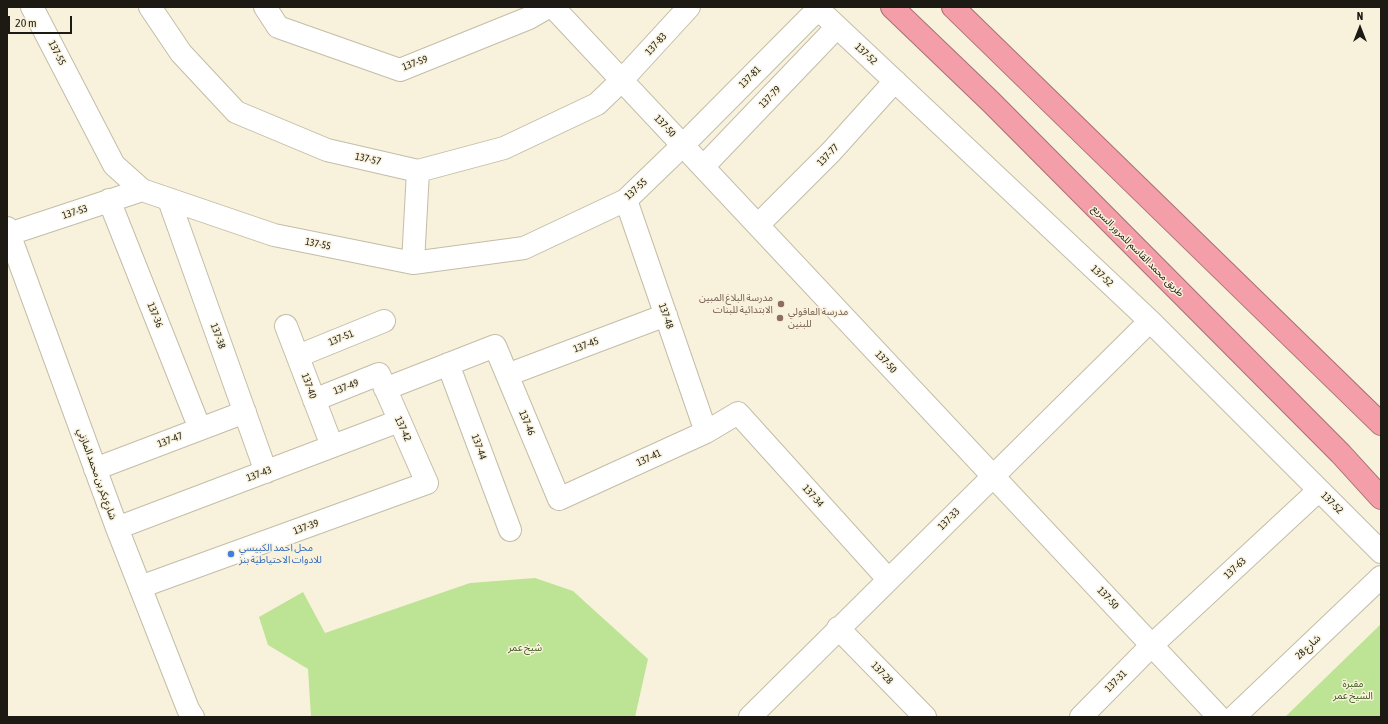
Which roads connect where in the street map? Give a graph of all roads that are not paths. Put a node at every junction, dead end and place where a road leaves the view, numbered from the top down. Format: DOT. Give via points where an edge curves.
graph roads {
  1 [pos="32,7"];
  2 [pos="150,7"];
  3 [pos="265,7"];
  4 [pos="548,7"];
  5 [pos="553,7"];
  6 [pos="689,7"];
  7 [pos="892,7"];
  8 [pos="954,7"];
  9 [pos="817,8"];
  10 [pos="837,27"];
  11 [pos="622,80"];
  12 [pos="895,81"];
  13 [pos="683,145"];
  14 [pos="703,167"];
  15 [pos="418,171"];
  16 [pos="142,190"];
  17 [pos="109,200"];
  18 [pos="169,200"];
  19 [pos="626,200"];
  20 [pos="758,225"];
  21 [pos="8,231"];
  22 [pos="414,263"];
  23 [pos="666,315"];
  24 [pos="384,321"];
  25 [pos="1150,321"];
  26 [pos="286,326"];
  27 [pos="495,346"];
  28 [pos="298,356"];
  29 [pos="448,364"];
  30 [pos="507,375"];
  31 [pos="382,382"];
  32 [pos="314,400"];
  33 [pos="245,412"];
  34 [pos="738,413"];
  35 [pos="400,421"];
  36 [pos="1381,424"];
  37 [pos="200,429"];
  38 [pos="706,432"];
  39 [pos="332,446"];
  40 [pos="95,468"];
  41 [pos="266,472"];
  42 [pos="993,476"];
  43 [pos="427,483"];
  44 [pos="1319,490"];
  45 [pos="1381,498"];
  46 [pos="559,499"];
  47 [pos="118,528"];
  48 [pos="510,530"];
  49 [pos="1381,552"];
  50 [pos="1381,576"];
  51 [pos="888,579"];
  52 [pos="140,587"];
  53 [pos="838,628"];
  54 [pos="1152,645"];
  55 [pos="187,714"];
  56 [pos="750,717"];
  57 [pos="925,717"];
  58 [pos="1081,717"];
  59 [pos="1219,717"];
  60 [pos="1234,717"];
  1 -- 16 [label="street, 137-55" via="114,165"];
  2 -- 15 [label="street, 137-57" via="181,53 236,112 327,150"];
  3 -- 4 [label="street, 137-59" via="278,27 400,70 529,18"];
  5 -- 11 [label="street, 137-50"];
  6 -- 11 [label="street, 137-83"];
  7 -- 45 [label="highway, طريق محمد القاسم للمرور السريع" via="991,102 1341,454"];
  8 -- 36 [label="highway"];
  9 -- 10 [label="street, 137-52"];
  9 -- 13 [label="street, 137-81"];
  10 -- 12 [label="street, 137-52"];
  10 -- 14 [label="street, 137-79"];
  11 -- 13 [label="street, 137-50"];
  11 -- 15 [label="street, 137-57" via="597,104 504,148"];
  12 -- 20 [label="street, 137-77" via="831,152"];
  12 -- 25 [label="street, 137-52"];
  13 -- 14 [label="street, 137-50"];
  13 -- 19 [label="street, 137-55"];
  14 -- 20 [label="street, 137-50"];
  15 -- 22 [label="street"];
  16 -- 17 [label="street, 137-53"];
  16 -- 18 [label="street, 137-55"];
  17 -- 21 [label="street, 137-53"];
  17 -- 37 [label="street, 137-36"];
  18 -- 22 [label="street, 137-55" via="274,235"];
  18 -- 33 [label="street, 137-38"];
  19 -- 22 [label="street, 137-55" via="524,248"];
  19 -- 23 [label="street, 137-48"];
  20 -- 42 [label="street, 137-50"];
  21 -- 40 [label="street, شارع بكر بن محمد المازني"];
  23 -- 30 [label="street, 137-45"];
  23 -- 38 [label="street, 137-48"];
  24 -- 28 [label="street, 137-51"];
  25 -- 42 [label="street, 137-33"];
  25 -- 44 [label="street, 137-52"];
  26 -- 28 [label="street, 137-40"];
  27 -- 29 [label="street, 137-49"];
  27 -- 30 [label="street, 137-46"];
  28 -- 32 [label="street, 137-40"];
  29 -- 31 [label="street, 137-49"];
  29 -- 48 [label="street, 137-44"];
  30 -- 46 [label="street, 137-46"];
  31 -- 32 [label="street, 137-49"];
  31 -- 35 [label="street, 137-42"];
  32 -- 39 [label="street, 137-40"];
  33 -- 37 [label="street, 137-47"];
  33 -- 41 [label="street, 137-38"];
  34 -- 38 [label="street, 137-41"];
  34 -- 51 [label="street, 137-34"];
  35 -- 39 [label="street, 137-43"];
  35 -- 43 [label="street, 137-42"];
  37 -- 40 [label="street, 137-47"];
  38 -- 46 [label="street, 137-41"];
  39 -- 41 [label="street, 137-43"];
  40 -- 47 [label="street, شارع بكر بن محمد المازني"];
  41 -- 47 [label="street, 137-43"];
  42 -- 51 [label="street, 137-33"];
  42 -- 54 [label="street, 137-50"];
  43 -- 52 [label="street, 137-39"];
  44 -- 49 [label="street, 137-52"];
  44 -- 54 [label="street, 137-63"];
  47 -- 52 [label="street, شارع بكر بن محمد المازني"];
  50 -- 60 [label="street, شارع 28"];
  51 -- 53 [label="street, 137-33"];
  52 -- 55 [label="street, شارع بكر بن محمد المازني"];
  53 -- 56 [label="street, 137-33"];
  53 -- 57 [label="street, 137-28"];
  54 -- 58 [label="street, 137-31"];
  54 -- 59 [label="street, 137-50"];
}
